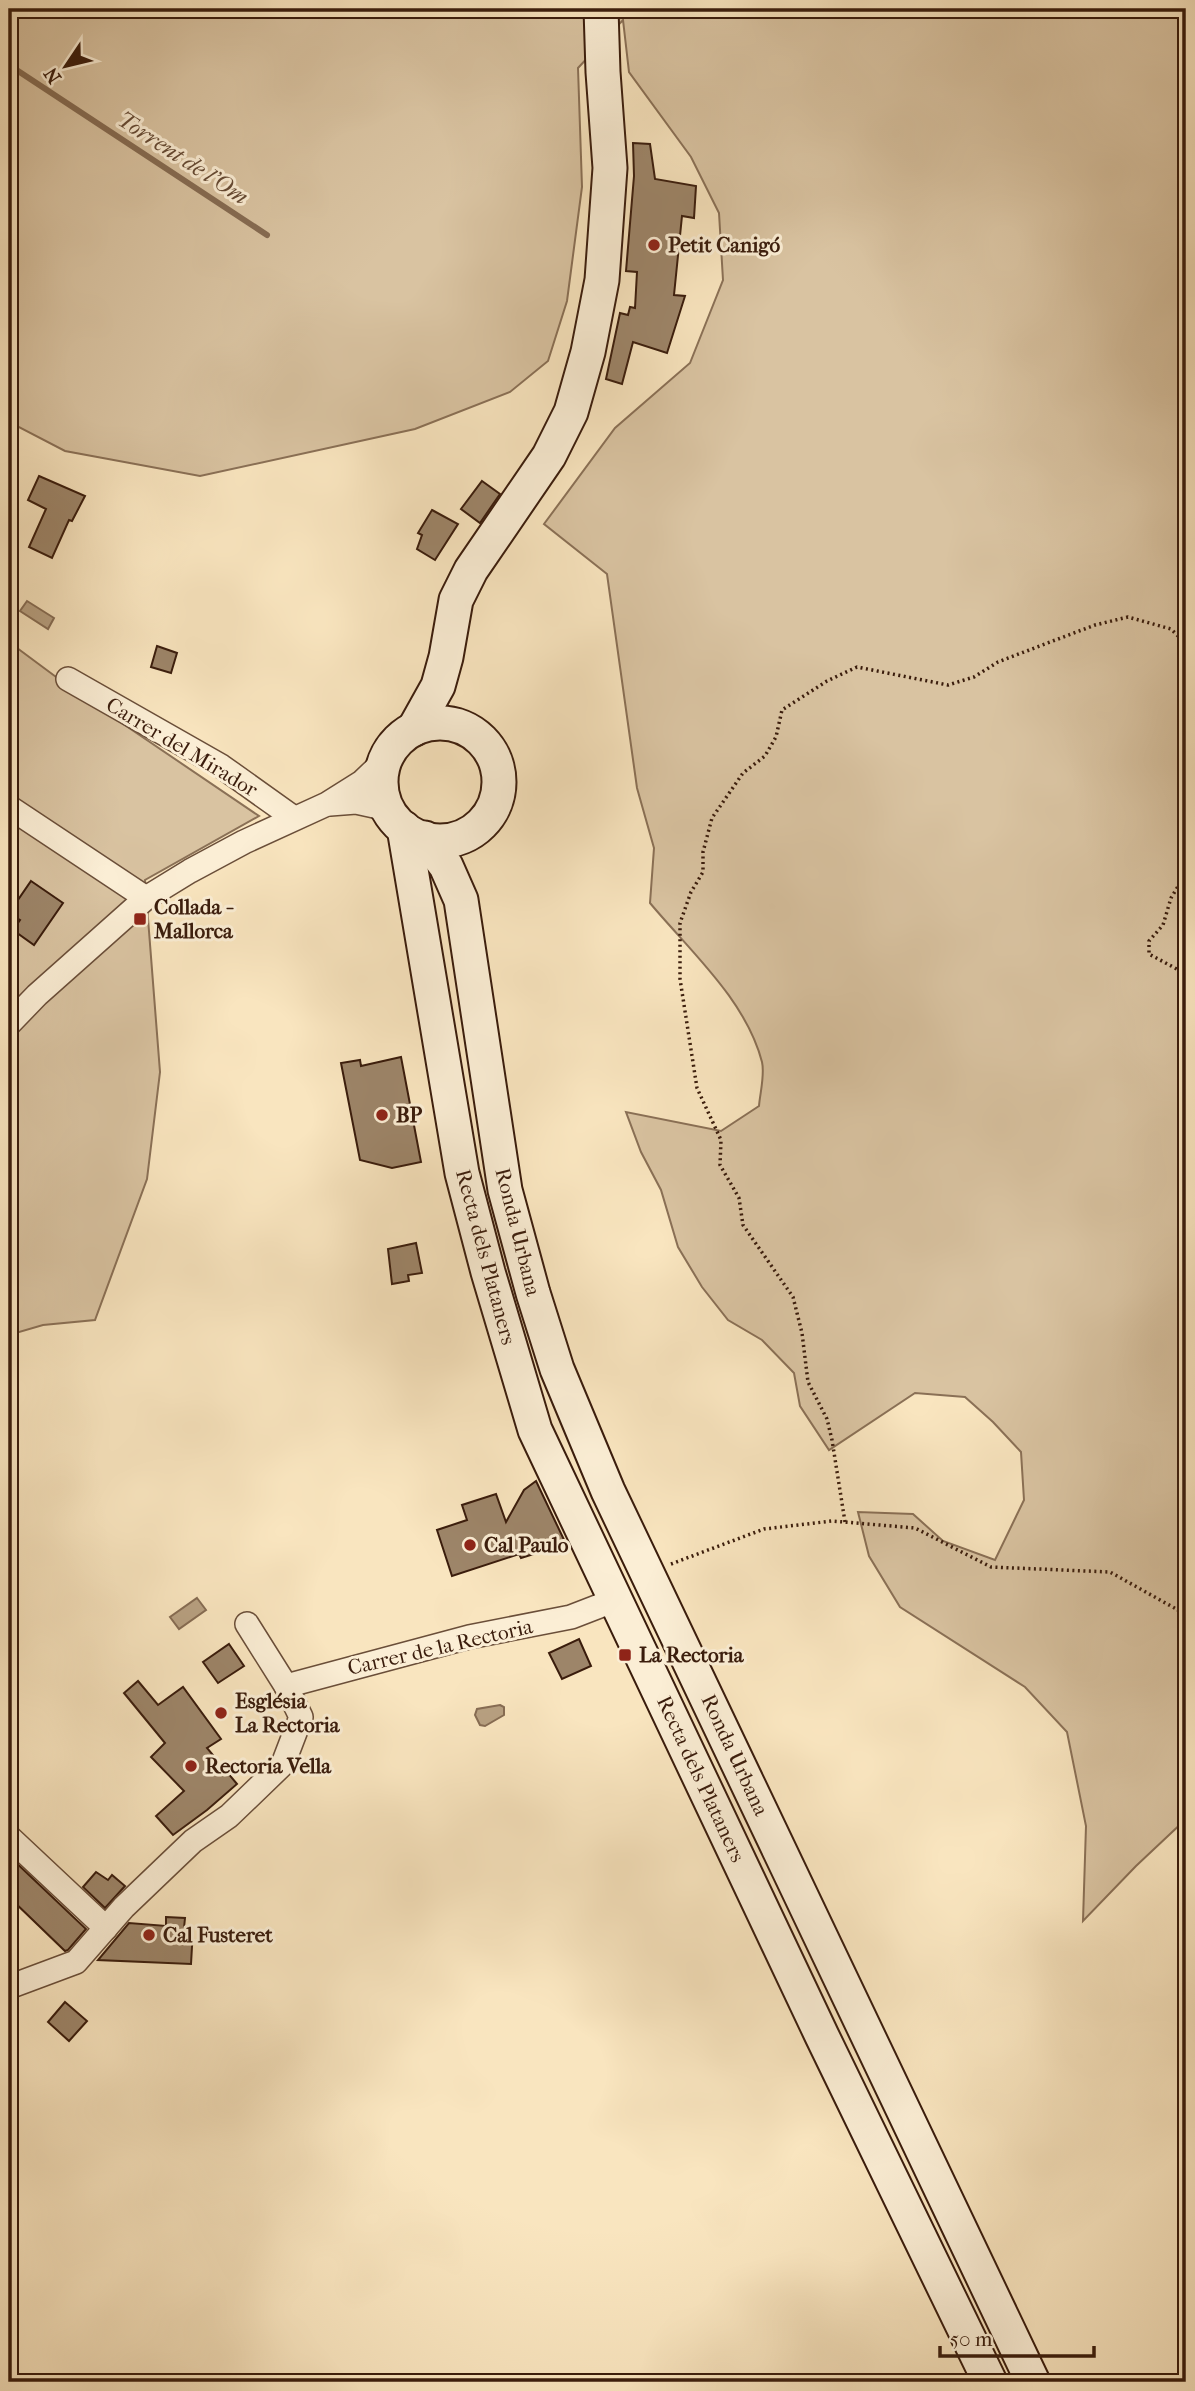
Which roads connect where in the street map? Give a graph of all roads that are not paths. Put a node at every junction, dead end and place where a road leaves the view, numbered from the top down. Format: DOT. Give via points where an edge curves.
graph roads {
  1 [pos="601,9"];
  2 [pos="446,657"];
  3 [pos="68,679"];
  4 [pos="414,729"];
  5 [pos="468,730"];
  6 [pos="385,760"];
  7 [pos="327,804"];
  8 [pos="9,807"];
  9 [pos="294,818"];
  10 [pos="406,825"];
  11 [pos="475,829"];
  12 [pos="146,898"];
  13 [pos="461,900"];
  14 [pos="9,1024"];
  15 [pos="615,1600"];
  16 [pos="247,1624"];
  17 [pos="286,1686"];
  18 [pos="9,1837"];
  19 [pos="106,1928"];
  20 [pos="9,1987"];
  21 [pos="990,2382"];
  22 [pos="1033,2382"];
  1 -- 2 [label="main road" via="610,168 602,280 588,352 571,412 549,456 471,570 456,600"];
  2 -- 4 [label="main road" via="438,686"];
  2 -- 5 [label="main road" via="451,688"];
  3 -- 9 [label="street, Carrer del Mirador" via="221,766"];
  4 -- 5 [label="main road" via="441,723"];
  4 -- 6 [label="main road" via="397,742"];
  5 -- 11 [label="main road, Ronda Urbana" via="489,750 498,778 493,806"];
  6 -- 7 [label="street" via="362,782"];
  6 -- 10 [label="main road, Ronda Urbana" via="382,785"];
  7 -- 9 [label="street"];
  7 -- 10 [label="street" via="356,802"];
  8 -- 12 [label="street"];
  9 -- 12 [label="street"];
  10 -- 11 [label="main road" via="451,839"];
  10 -- 13 [label="main road, Ronda Urbana" via="446,866"];
  10 -- 15 [label="main road, Recta dels Plataners" via="462,1173 488,1272 535,1430"];
  11 -- 13 [label="main road, Ronda Urbana"];
  12 -- 14 [label="street"];
  13 -- 22 [label="main road, Ronda Urbana" via="505,1190 558,1369 608,1491"];
  15 -- 17 [label="street, Carrer de la Rectoria" via="571,1618 469,1637"];
  15 -- 21 [label="main road, Recta dels Plataners"];
  16 -- 17 [label="street"];
  17 -- 19 [label="street" via="301,1717 283,1764 229,1816 193,1841"];
  18 -- 19 [label="street"];
  19 -- 20 [label="street" via="76,1962"];
}
